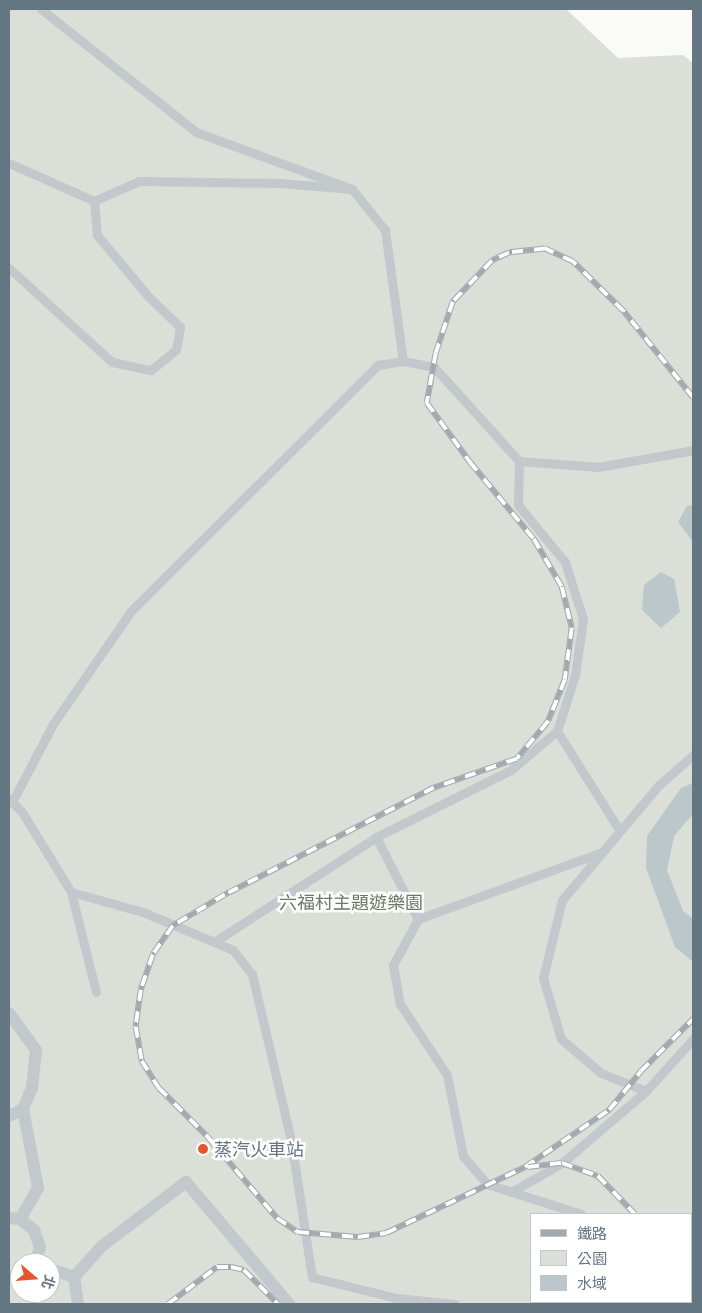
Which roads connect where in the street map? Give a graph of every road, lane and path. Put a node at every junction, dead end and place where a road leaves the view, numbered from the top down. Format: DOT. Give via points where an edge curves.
graph roads {
  1 [pos="41,9"];
  2 [pos="9,163"];
  3 [pos="352,189"];
  4 [pos="94,201"];
  5 [pos="9,268"];
  6 [pos="403,361"];
  7 [pos="693,450"];
  8 [pos="519,461"];
  9 [pos="557,731"];
  10 [pos="693,755"];
  11 [pos="10,800"];
  12 [pos="620,832"];
  13 [pos="376,837"];
  14 [pos="603,852"];
  15 [pos="71,892"];
  16 [pos="418,918"];
  17 [pos="214,942"];
  18 [pos="96,992"];
  19 [pos="9,1012"];
  20 [pos="693,1039"];
  21 [pos="646,1091"];
  22 [pos="22,1109"];
  23 [pos="9,1116"];
  24 [pos="511,1192"];
  25 [pos="578,1213"];
  26 [pos="14,1218"];
  27 [pos="36,1253"];
  28 [pos="60,1273"];
  29 [pos="74,1278"];
  30 [pos="78,1304"];
  31 [pos="289,1304"];
  32 [pos="450,1304"];
  33 [pos="455,1304"];
  1 -- 3 [label="lane" via="196,132"];
  2 -- 4 [label="lane"];
  3 -- 4 [label="lane" via="280,183 140,181"];
  3 -- 6 [label="lane" via="385,230"];
  4 -- 5 [label="lane" via="97,235 148,296 180,327 176,350 151,370 112,362"];
  6 -- 8 [label="lane" via="434,367"];
  6 -- 11 [label="lane" via="378,365 130,611 53,724"];
  7 -- 8 [label="lane" via="598,467"];
  8 -- 9 [label="lane" via="518,505 565,562 583,619 575,675"];
  9 -- 12 [label="lane"];
  9 -- 13 [label="lane" via="511,770"];
  10 -- 12 [label="lane" via="659,785"];
  11 -- 15 [label="lane" via="22,812"];
  12 -- 14 [label="lane"];
  13 -- 16 [label="lane"];
  13 -- 17 [label="lane"];
  14 -- 16 [label="lane"];
  14 -- 21 [label="lane" via="562,900 543,978 561,1039 601,1073"];
  15 -- 17 [label="lane" via="143,912"];
  15 -- 18 [label="lane"];
  16 -- 24 [label="lane" via="393,964 400,1004 447,1075 464,1156 487,1184"];
  17 -- 32 [label="lane" via="233,950 252,974 291,1140 312,1277 396,1298"];
  19 -- 22 [label="street" via="36,1050 32,1088"];
  20 -- 21 [label="lane"];
  21 -- 24 [label="lane" via="562,1163"];
  22 -- 23 [label="street"];
  22 -- 26 [label="street" via="38,1188"];
  24 -- 25 [label="lane"];
  26 -- 27 [label="street" via="28,1223 38,1238"];
  28 -- 29 [label="street"];
  29 -- 30 [label="street"];
  29 -- 31 [label="street" via="102,1246 186,1182"];
  32 -- 33 [label="lane"];
}
